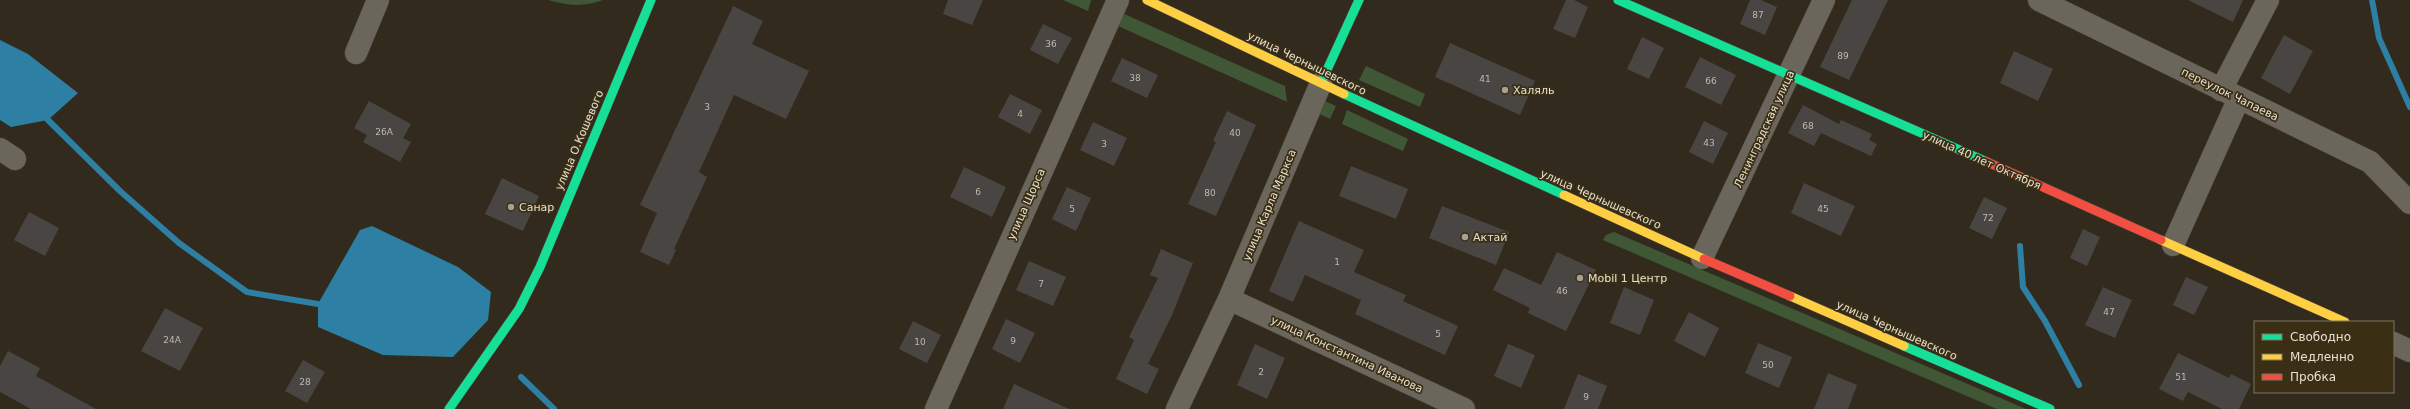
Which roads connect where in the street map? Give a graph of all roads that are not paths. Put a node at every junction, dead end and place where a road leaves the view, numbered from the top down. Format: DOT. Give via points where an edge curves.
graph roads {
  1 [pos="378,0"];
  2 [pos="651,0"];
  3 [pos="1118,0"];
  4 [pos="1147,0"];
  5 [pos="1359,0"];
  6 [pos="1618,0"];
  7 [pos="1824,0"];
  8 [pos="2039,0"];
  9 [pos="2268,0"];
  10 [pos="356,53"];
  11 [pos="1790,74"];
  12 [pos="1321,83"];
  13 [pos="2230,94"];
  14 [pos="2410,202"];
  15 [pos="2174,246"];
  16 [pos="1702,258"];
  17 [pos="1229,299"];
  18 [pos="2343,321"];
  19 [pos="2394,343"];
  20 [pos="2410,351"];
  21 [pos="449,409"];
  22 [pos="936,409"];
  23 [pos="1177,409"];
  24 [pos="1464,409"];
  25 [pos="2050,409"];
  1 -- 10 [label="street"];
  2 -- 21 [label="street, улица О.Кошевого" via="540,267 519,309"];
  3 -- 22 [label="street, улица Щорса"];
  4 -- 12 [label="street, улица Чернышевского"];
  5 -- 12 [label="street, улица Карла Маркса"];
  6 -- 11 [label="street, улица 40 лет Октября"];
  7 -- 11 [label="street, Ленинградская улица"];
  8 -- 13 [label="street, переулок Чапаева"];
  9 -- 13 [label="street"];
  11 -- 15 [label="street, улица 40 лет Октября"];
  11 -- 16 [label="street, Ленинградская улица"];
  12 -- 16 [label="street, улица Чернышевского"];
  12 -- 17 [label="street, улица Карла Маркса"];
  13 -- 14 [label="street, переулок Чапаева" via="2370,162"];
  13 -- 15 [label="street"];
  15 -- 18 [label="street, улица 40 лет Октября"];
  16 -- 25 [label="street, улица Чернышевского"];
  17 -- 23 [label="street, улица Карла Маркса"];
  17 -- 24 [label="street, улица Константина Иванова"];
  19 -- 20 [label="street"];
}
